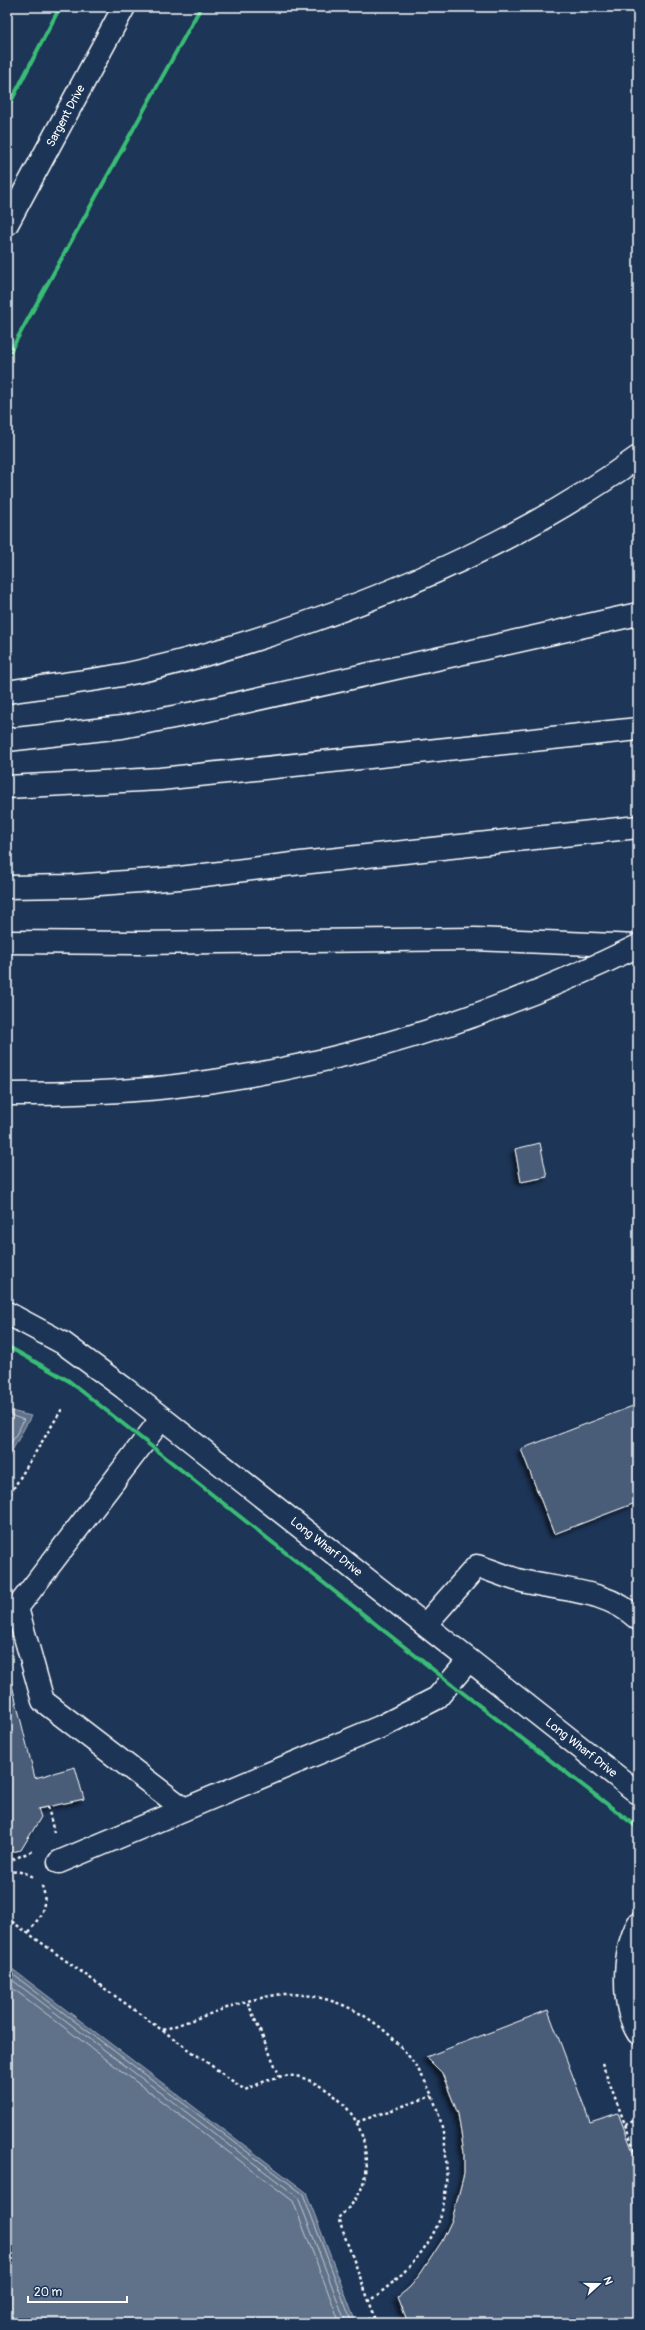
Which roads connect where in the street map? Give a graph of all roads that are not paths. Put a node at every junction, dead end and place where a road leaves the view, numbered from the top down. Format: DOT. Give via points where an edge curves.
graph roads {
  1 [pos="124,7"];
  2 [pos="7,224"];
  3 [pos="638,457"];
  4 [pos="638,614"];
  5 [pos="7,692"];
  6 [pos="638,729"];
  7 [pos="7,740"];
  8 [pos="7,787"];
  9 [pos="638,827"];
  10 [pos="7,887"];
  11 [pos="7,942"];
  12 [pos="638,946"];
  13 [pos="7,1094"];
  14 [pos="7,1314"];
  15 [pos="162,1418"];
  16 [pos="638,1619"];
  17 [pos="425,1625"];
  18 [pos="469,1660"];
  19 [pos="638,1793"];
  20 [pos="184,1809"];
  21 [pos="59,1862"];
  22 [pos="638,1924"];
  23 [pos="638,2033"];
  1 -- 2 [label="main road, Sargent Drive"];
  3 -- 5 [label="main road" via="529,526 468,558 356,605 272,634 168,664 121,675"];
  4 -- 7 [label="main road" via="199,712 122,727"];
  6 -- 8 [label="main road" via="160,779"];
  9 -- 10 [label="main road" via="180,878 72,886"];
  11 -- 12 [label="main road" via="476,939"];
  12 -- 13 [label="main road, bridge" via="540,991 465,1020 310,1062 233,1078 167,1087 71,1094"];
  14 -- 15 [label="main road, Long Wharf Drive" via="63,1343"];
  15 -- 17 [label="main road, Long Wharf Drive"];
  15 -- 20 [label="main road" via="17,1608 43,1701"];
  16 -- 17 [label="main road" via="631,1612 582,1591 518,1580 477,1566"];
  17 -- 18 [label="main road, Long Wharf Drive"];
  18 -- 19 [label="main road, Long Wharf Drive"];
  18 -- 20 [label="main road" via="438,1698 380,1727"];
  20 -- 21 [label="main road"];
  22 -- 23 [label="main road" via="632,1935 625,1991"];
}
